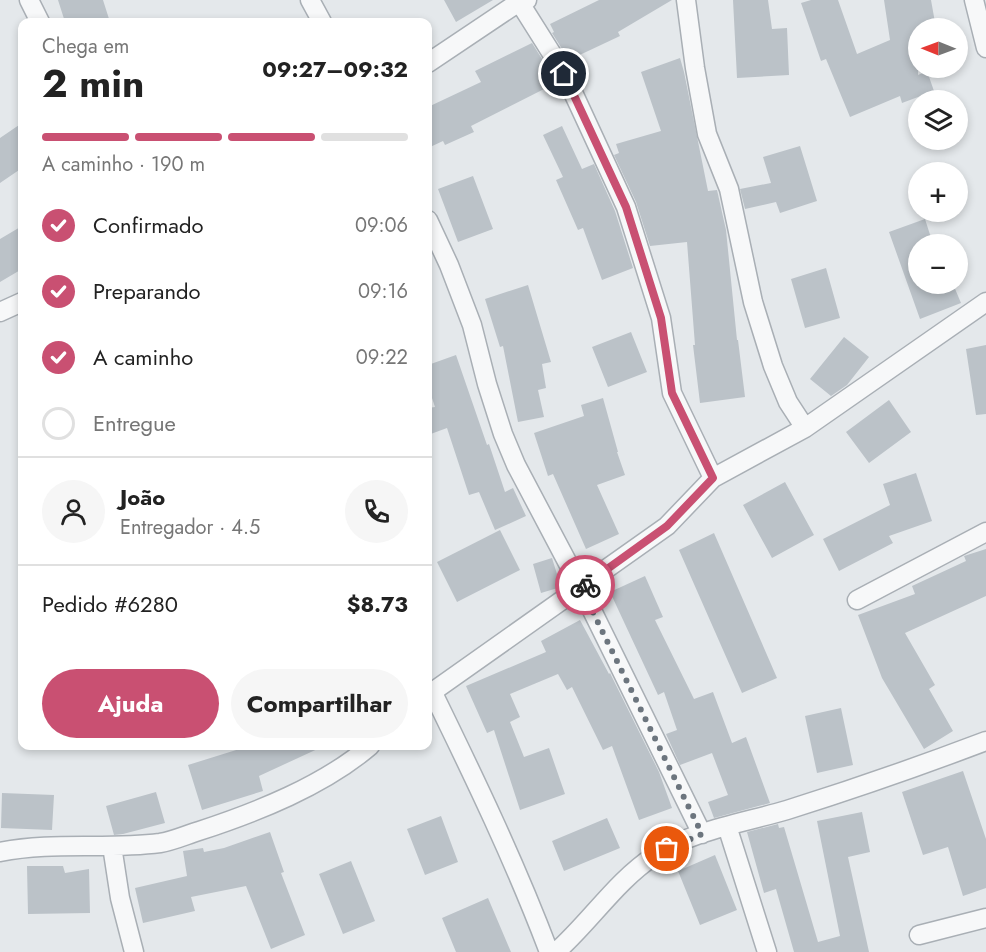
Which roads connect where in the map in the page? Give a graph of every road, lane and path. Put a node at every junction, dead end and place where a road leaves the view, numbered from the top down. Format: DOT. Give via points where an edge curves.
graph roads {
  1 [pos="29,0"];
  2 [pos="310,0"];
  3 [pos="686,0"];
  4 [pos="975,0"];
  5 [pos="522,1"];
  6 [pos="38,18"];
  7 [pos="320,18"];
  8 [pos="986,48"];
  9 [pos="432,60"];
  10 [pos="432,229"];
  11 [pos="986,302"];
  12 [pos="18,304"];
  13 [pos="0,312"];
  14 [pos="805,428"];
  15 [pos="713,478"];
  16 [pos="986,532"];
  17 [pos="581,588"];
  18 [pos="857,600"];
  19 [pos="432,692"];
  20 [pos="432,697"];
  21 [pos="986,741"];
  22 [pos="364,750"];
  23 [pos="727,826"];
  24 [pos="702,834"];
  25 [pos="112,846"];
  26 [pos="0,852"];
  27 [pos="986,918"];
  28 [pos="919,935"];
  29 [pos="134,952"];
  30 [pos="549,952"];
  31 [pos="556,952"];
  32 [pos="767,952"];
  1 -- 6 [label="street"];
  2 -- 7 [label="street"];
  3 -- 14 [label="street" via="706,134 729,189 753,302 773,366 788,402"];
  4 -- 8 [label="street"];
  5 -- 9 [label="street"];
  5 -- 15 [label="street" via="564,74 626,207 661,318 672,393"];
  10 -- 17 [label="street" via="472,325 507,444"];
  11 -- 14 [label="street"];
  12 -- 13 [label="street"];
  14 -- 15 [label="street"];
  15 -- 17 [label="street" via="667,526"];
  16 -- 18 [label="street"];
  17 -- 19 [label="street"];
  17 -- 24 [label="street"];
  20 -- 30 [label="street" via="509,851"];
  21 -- 23 [label="street" via="901,774"];
  22 -- 25 [label="street" via="325,777 246,816 162,842"];
  23 -- 24 [label="street"];
  23 -- 32 [label="street"];
  24 -- 31 [label="street" via="647,861"];
  25 -- 26 [label="street" via="47,846"];
  25 -- 29 [label="street"];
  27 -- 28 [label="street"];
}
